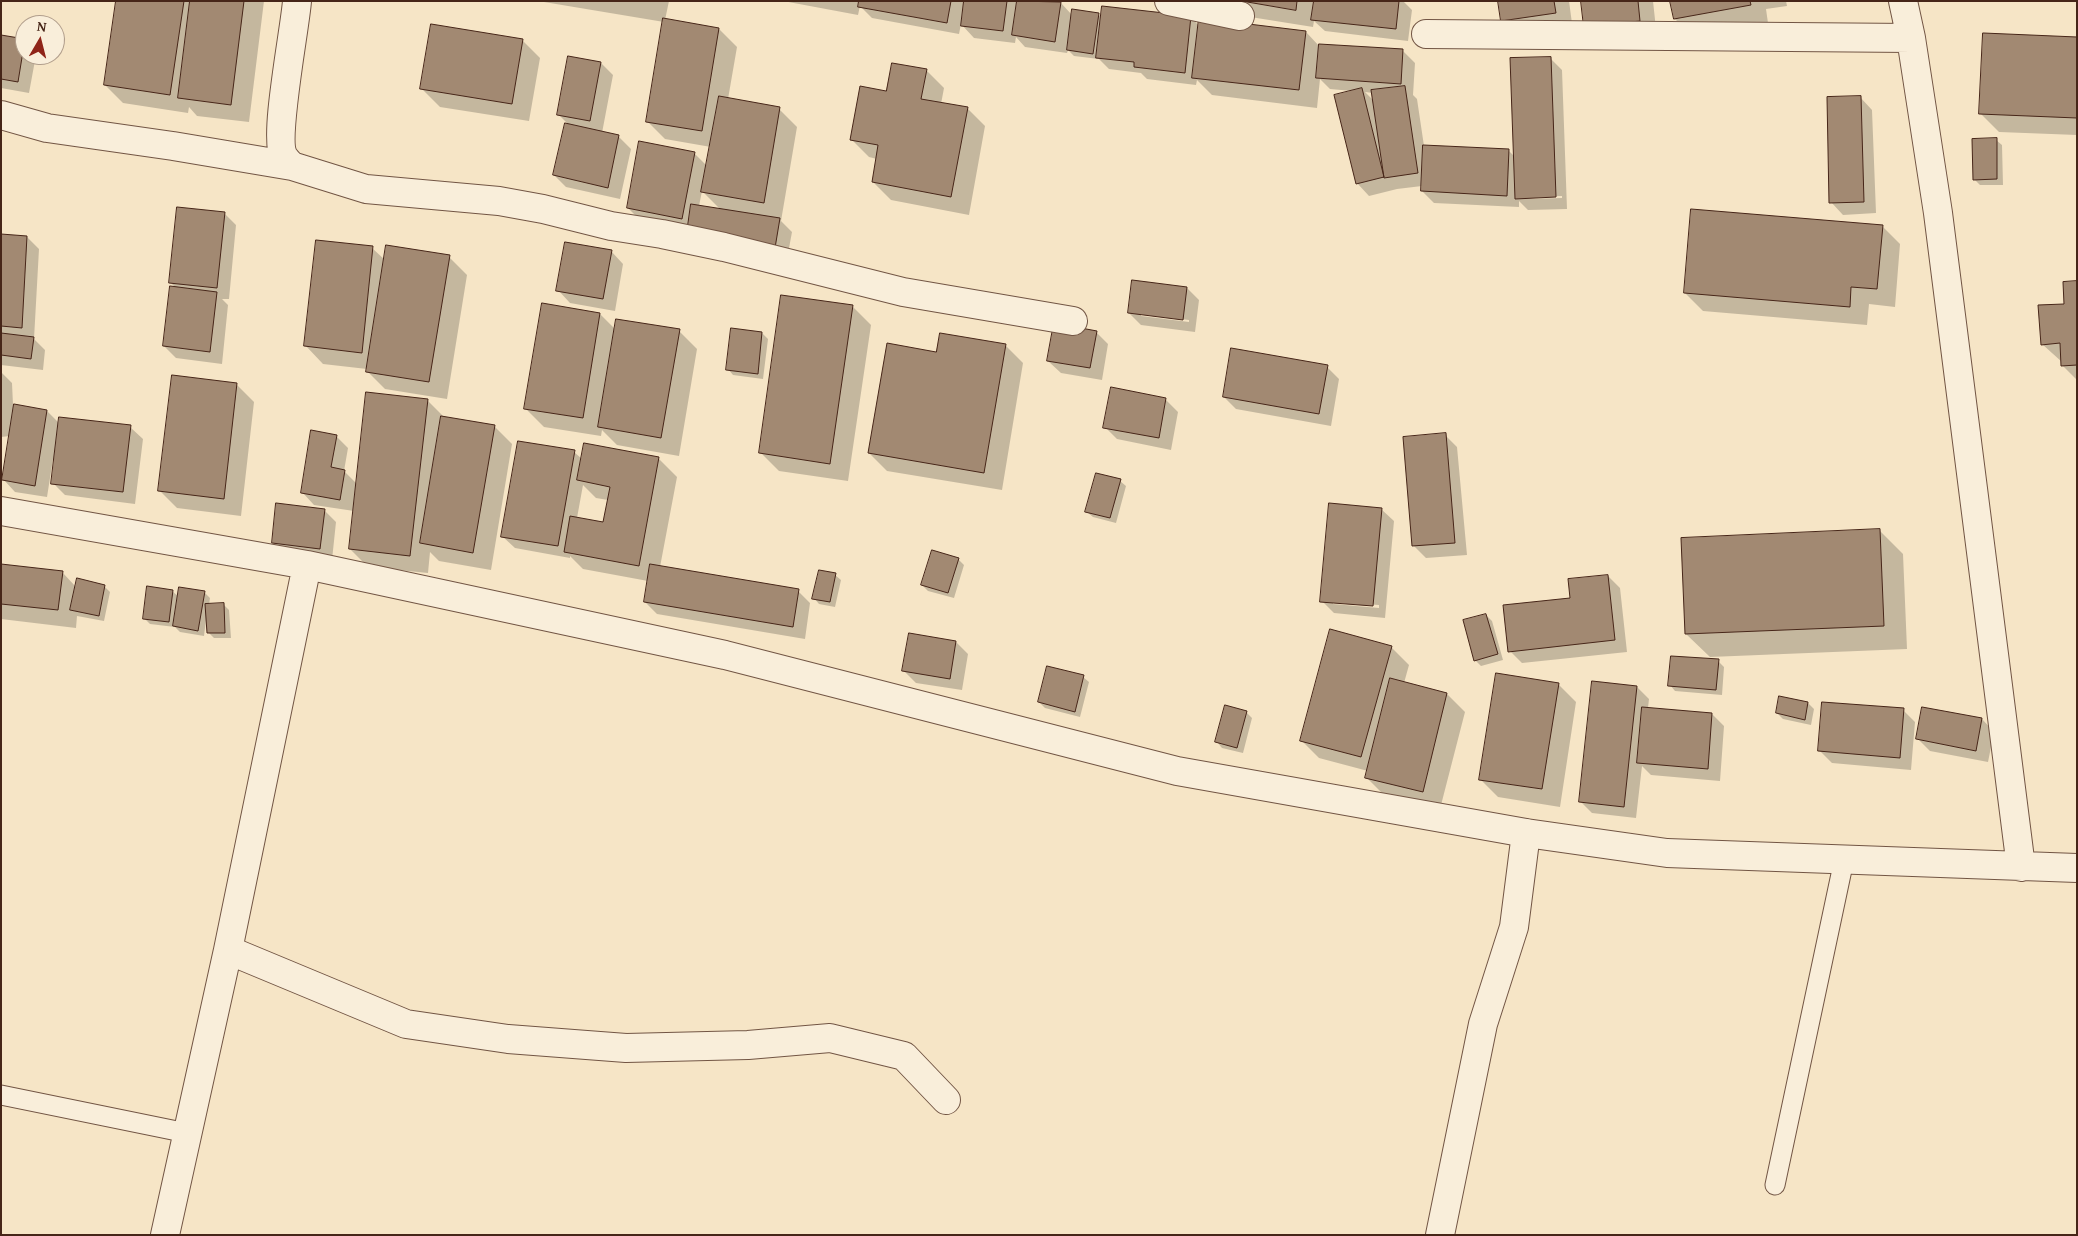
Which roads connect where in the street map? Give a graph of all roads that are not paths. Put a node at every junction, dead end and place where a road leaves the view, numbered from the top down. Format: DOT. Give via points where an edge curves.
graph roads {
  1 [pos="297,1"];
  2 [pos="1169,1"];
  3 [pos="1903,1"];
  4 [pos="1240,16"];
  5 [pos="1426,34"];
  6 [pos="1911,38"];
  7 [pos="1,115"];
  8 [pos="292,166"];
  9 [pos="1073,321"];
  10 [pos="1,511"];
  11 [pos="307,565"];
  12 [pos="1526,833"];
  13 [pos="1844,860"];
  14 [pos="2021,867"];
  15 [pos="2077,868"];
  16 [pos="228,950"];
  17 [pos="1,1095"];
  18 [pos="946,1100"];
  19 [pos="187,1133"];
  20 [pos="1775,1186"];
  21 [pos="165,1235"];
  22 [pos="1440,1235"];
  1 -- 8 [label="street" via="280,142 283,156"];
  2 -- 4 [label="street"];
  3 -- 6 [label="street"];
  5 -- 6 [label="street"];
  6 -- 14 [label="street" via="1938,213"];
  7 -- 8 [label="street" via="47,128"];
  8 -- 9 [label="street" via="366,189 499,201 543,209 611,226 724,247 903,292"];
  10 -- 11 [label="street"];
  11 -- 12 [label="street" via="726,655 1177,771"];
  11 -- 16 [label="street"];
  12 -- 13 [label="street" via="1666,853"];
  12 -- 22 [label="street" via="1514,927 1483,1024"];
  13 -- 14 [label="street"];
  13 -- 20 [label="lane"];
  14 -- 15 [label="street"];
  16 -- 18 [label="street" via="406,1024 480,1035 626,1048 748,1045 830,1038 904,1056"];
  16 -- 19 [label="street"];
  17 -- 19 [label="lane"];
  19 -- 21 [label="street"];
}
